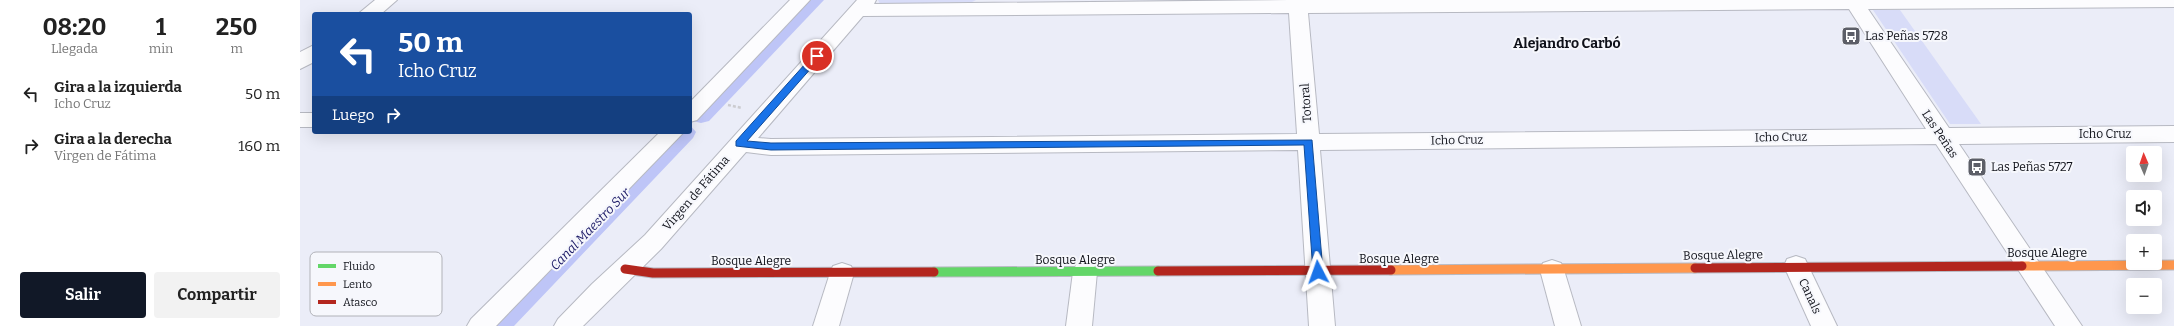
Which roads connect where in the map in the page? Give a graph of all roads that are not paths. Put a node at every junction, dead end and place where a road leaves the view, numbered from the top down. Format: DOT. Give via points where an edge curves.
graph roads {
  1 [pos="388,0"];
  2 [pos="801,0"];
  3 [pos="2174,1"];
  4 [pos="1853,2"];
  5 [pos="1298,3"];
  6 [pos="995,4"];
  7 [pos="863,5"];
  8 [pos="371,12"];
  9 [pos="312,53"];
  10 [pos="300,62"];
  11 [pos="692,113"];
  12 [pos="300,120"];
  13 [pos="312,120"];
  14 [pos="671,134"];
  15 [pos="2174,134"];
  16 [pos="1941,136"];
  17 [pos="1308,142"];
  18 [pos="740,144"];
  19 [pos="2028,265"];
  20 [pos="2174,265"];
  21 [pos="1796,266"];
  22 [pos="625,269"];
  23 [pos="1552,270"];
  24 [pos="1085,272"];
  25 [pos="1318,272"];
  26 [pos="842,273"];
  27 [pos="480,326"];
  28 [pos="567,326"];
  29 [pos="826,326"];
  30 [pos="1079,326"];
  31 [pos="1322,326"];
  32 [pos="1568,326"];
  33 [pos="1824,326"];
  34 [pos="2069,326"];
  1 -- 8 [label="street"];
  2 -- 11 [label="street"];
  3 -- 4 [label="street"];
  4 -- 5 [label="street"];
  4 -- 16 [label="street, Las Peñas"];
  5 -- 6 [label="street"];
  5 -- 17 [label="street, Totoral"];
  6 -- 7 [label="street"];
  7 -- 18 [label="street, Virgen de Fátima"];
  9 -- 10 [label="street"];
  12 -- 13 [label="street"];
  14 -- 27 [label="street"];
  15 -- 16 [label="street, Icho Cruz"];
  16 -- 17 [label="street, Icho Cruz"];
  16 -- 19 [label="street, Las Peñas"];
  17 -- 18 [label="street, Icho Cruz" via="771,147"];
  17 -- 25 [label="street, Totoral"];
  18 -- 22 [label="street, Virgen de Fátima" via="653,242"];
  19 -- 20 [label="street, Bosque Alegre"];
  19 -- 21 [label="street, Bosque Alegre"];
  19 -- 34 [label="street, Las Peñas"];
  21 -- 23 [label="street, Bosque Alegre"];
  21 -- 33 [label="street, Canals"];
  22 -- 26 [label="street, Bosque Alegre" via="654,273"];
  22 -- 28 [label="street, Virgen de Fátima"];
  23 -- 25 [label="street, Bosque Alegre"];
  23 -- 32 [label="street"];
  24 -- 25 [label="street, Bosque Alegre"];
  24 -- 26 [label="street, Bosque Alegre"];
  24 -- 30 [label="street"];
  25 -- 31 [label="street, Totoral"];
  26 -- 29 [label="street"];
}
